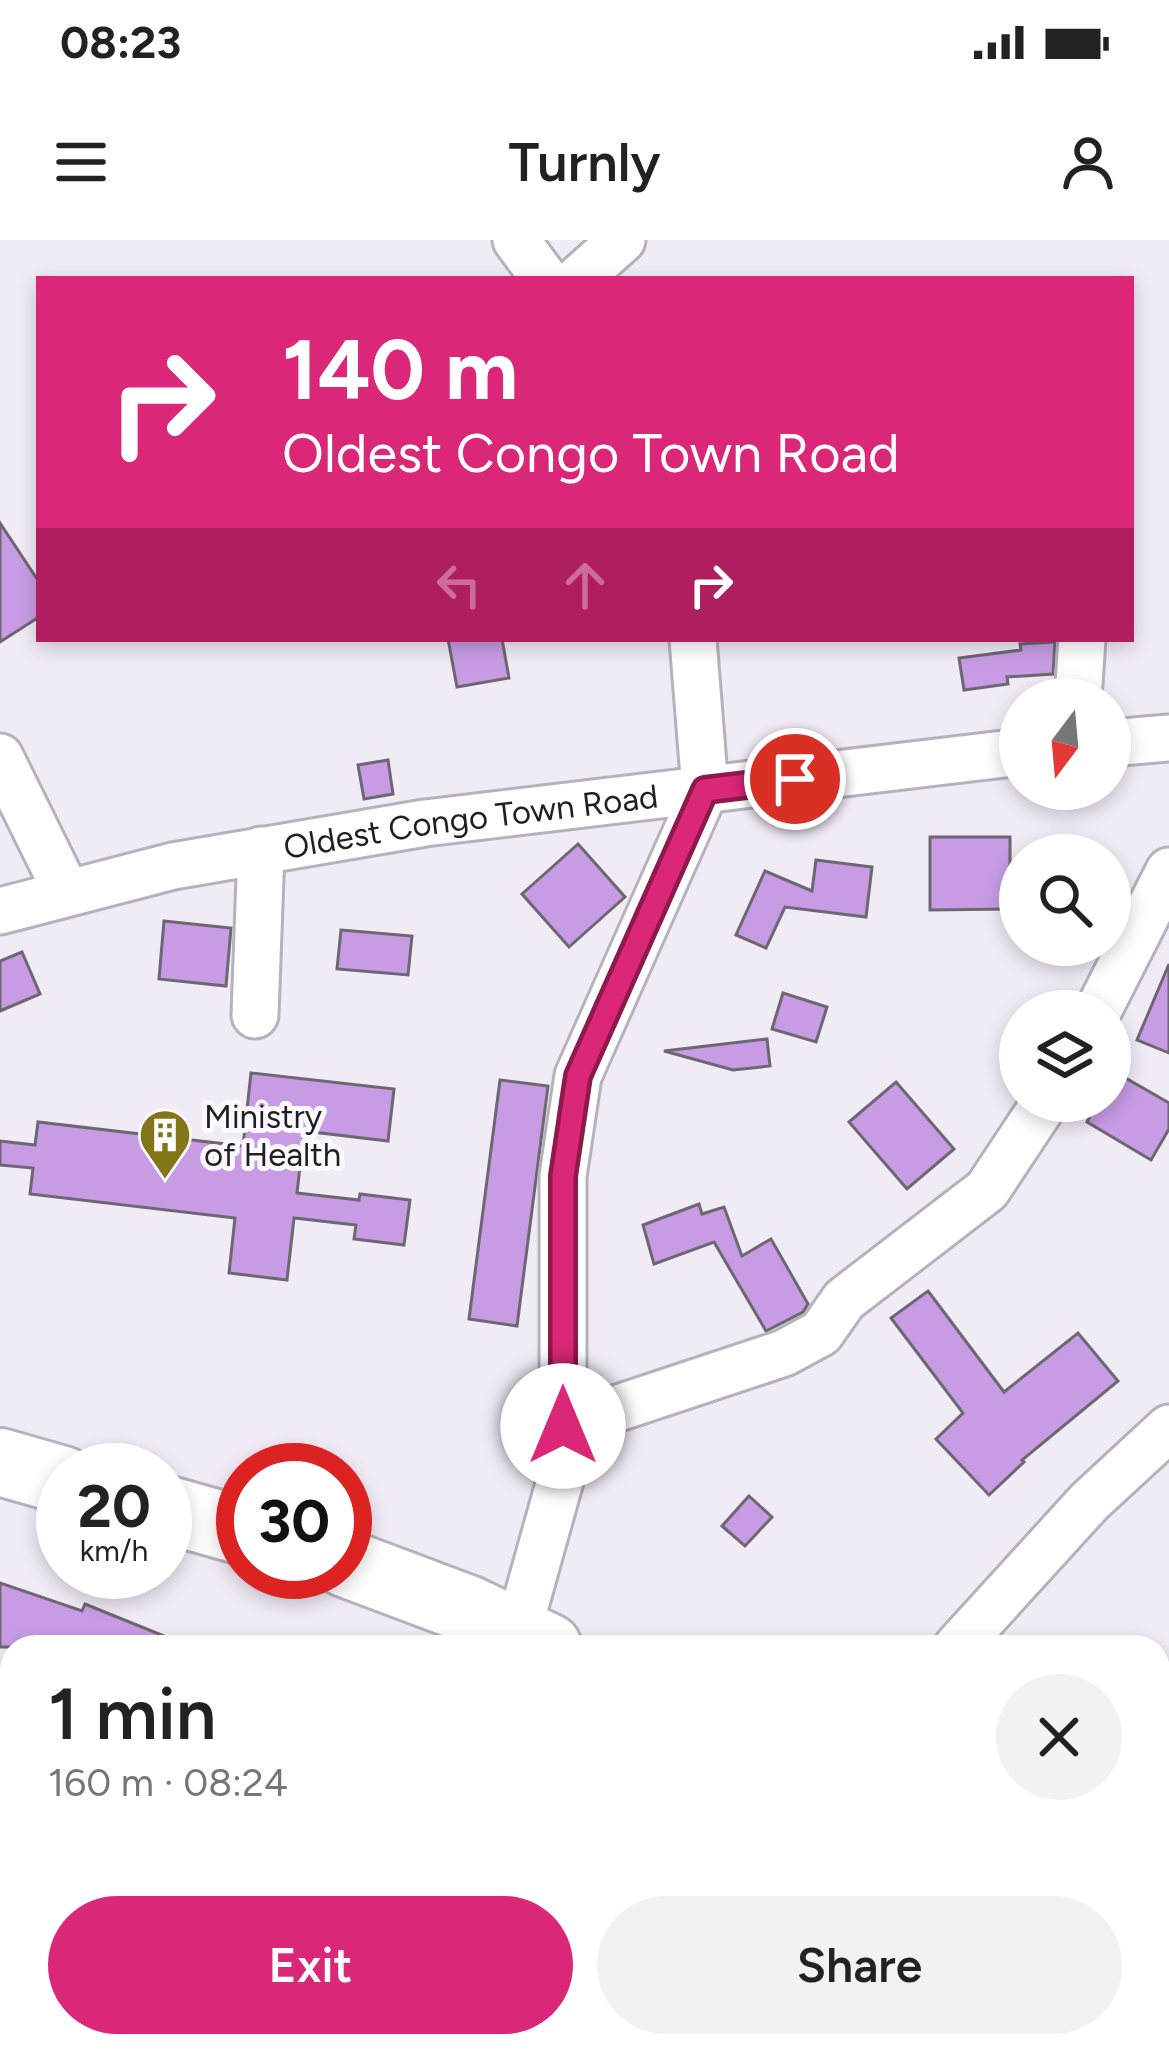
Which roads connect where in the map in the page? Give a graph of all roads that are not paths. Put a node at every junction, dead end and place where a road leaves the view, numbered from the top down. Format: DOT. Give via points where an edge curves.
graph roads {
  1 [pos="516,240"];
  2 [pos="622,240"];
  3 [pos="543,276"];
  4 [pos="581,276"];
  5 [pos="693,642"];
  6 [pos="1082,642"];
  7 [pos="1079,678"];
  8 [pos="1169,738"];
  9 [pos="1131,741"];
  10 [pos="999,755"];
  11 [pos="0,758"];
  12 [pos="705,790"];
  13 [pos="261,850"];
  14 [pos="1169,871"];
  15 [pos="67,893"];
  16 [pos="0,911"];
  17 [pos="1109,990"];
  18 [pos="255,1015"];
  19 [pos="1032,1122"];
  20 [pos="563,1426"];
  21 [pos="1169,1428"];
  22 [pos="0,1462"];
  23 [pos="36,1472"];
  24 [pos="372,1576"];
  25 [pos="497,1634"];
  26 [pos="968,1635"];
  1 -- 3 [label="street"];
  2 -- 4 [label="street"];
  5 -- 12 [label="street"];
  6 -- 7 [label="street"];
  8 -- 9 [label="street"];
  10 -- 12 [label="street, Oldest Congo Town Road"];
  11 -- 15 [label="street"];
  12 -- 13 [label="street, Oldest Congo Town Road"];
  12 -- 20 [label="street" via="578,1076 563,1176"];
  13 -- 15 [label="street, Oldest Congo Town Road"];
  13 -- 18 [label="street"];
  14 -- 17 [label="street"];
  15 -- 16 [label="street, Oldest Congo Town Road"];
  19 -- 20 [label="street" via="987,1190 844,1300 821,1334"];
  20 -- 25 [label="street" via="563,1470"];
  21 -- 26 [label="street"];
  22 -- 23 [label="highway"];
  24 -- 25 [label="highway"];
}
